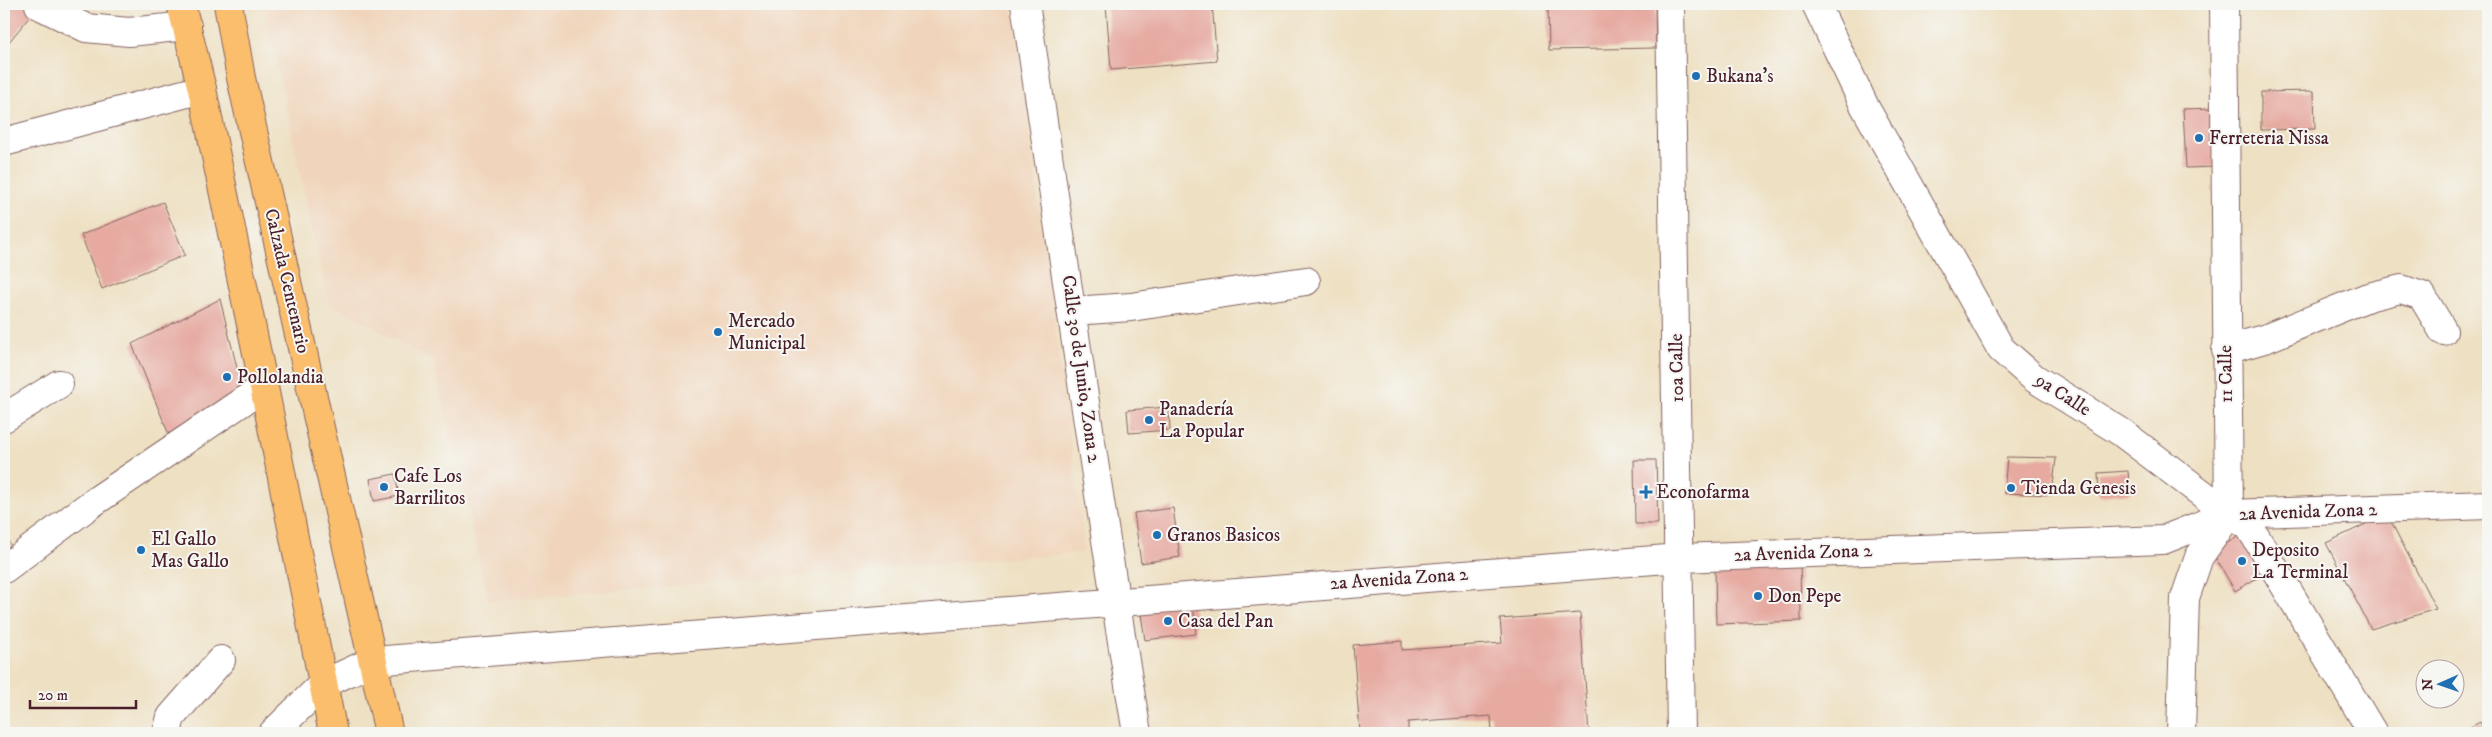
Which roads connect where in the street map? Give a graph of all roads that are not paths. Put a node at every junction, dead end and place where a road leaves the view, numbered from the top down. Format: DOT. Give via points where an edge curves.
graph roads {
  1 [pos="228,4"];
  2 [pos="1025,4"];
  3 [pos="1670,4"];
  4 [pos="1816,4"];
  5 [pos="2224,4"];
  6 [pos="39,5"];
  7 [pos="184,15"];
  8 [pos="202,89"];
  9 [pos="4,142"];
  10 [pos="1306,281"];
  11 [pos="1072,311"];
  12 [pos="2442,331"];
  13 [pos="2226,350"];
  14 [pos="59,384"];
  15 [pos="264,388"];
  16 [pos="4,418"];
  17 [pos="2488,505"];
  18 [pos="2229,514"];
  19 [pos="1680,558"];
  20 [pos="4,569"];
  21 [pos="1114,601"];
  22 [pos="221,660"];
  23 [pos="373,660"];
  24 [pos="323,684"];
  25 [pos="168,733"];
  26 [pos="273,733"];
  27 [pos="333,733"];
  28 [pos="389,733"];
  29 [pos="1137,733"];
  30 [pos="1681,733"];
  31 [pos="2181,733"];
  32 [pos="2373,733"];
  1 -- 23 [label="main road, Calzada Centenario" via="243,87"];
  2 -- 11 [label="street, Calle 30 de Junio, Zona 2"];
  3 -- 19 [label="street, 10a Calle"];
  4 -- 18 [label="street, 9a Calle" via="1865,107 2001,349 2034,378 2121,432"];
  5 -- 13 [label="street, 11 Calle"];
  6 -- 7 [label="street" via="86,28 129,32"];
  7 -- 8 [label="main road"];
  8 -- 9 [label="street"];
  8 -- 15 [label="main road"];
  10 -- 11 [label="street" via="1131,307"];
  11 -- 21 [label="street, Calle 30 de Junio, Zona 2"];
  12 -- 13 [label="street" via="2422,296 2401,289 2368,297 2267,338"];
  13 -- 18 [label="street, 11 Calle"];
  14 -- 16 [label="street"];
  15 -- 20 [label="street" via="91,504"];
  15 -- 24 [label="main road"];
  17 -- 18 [label="street, 2a Avenida Zona 2"];
  18 -- 19 [label="street, 2a Avenida Zona 2" via="2163,540"];
  18 -- 31 [label="street" via="2198,557 2185,598"];
  18 -- 32 [label="street, 9a Calle" via="2248,526 2259,542"];
  19 -- 21 [label="street, 2a Avenida Zona 2"];
  19 -- 30 [label="street, 10a Calle"];
  21 -- 23 [label="street, 2a Avenida Zona 2"];
  21 -- 29 [label="street, Calle 30 de Junio, Zona 2"];
  22 -- 25 [label="street" via="171,717"];
  23 -- 24 [label="street"];
  23 -- 28 [label="main road, Calzada Centenario"];
  24 -- 26 [label="street"];
  24 -- 27 [label="main road"];
}
